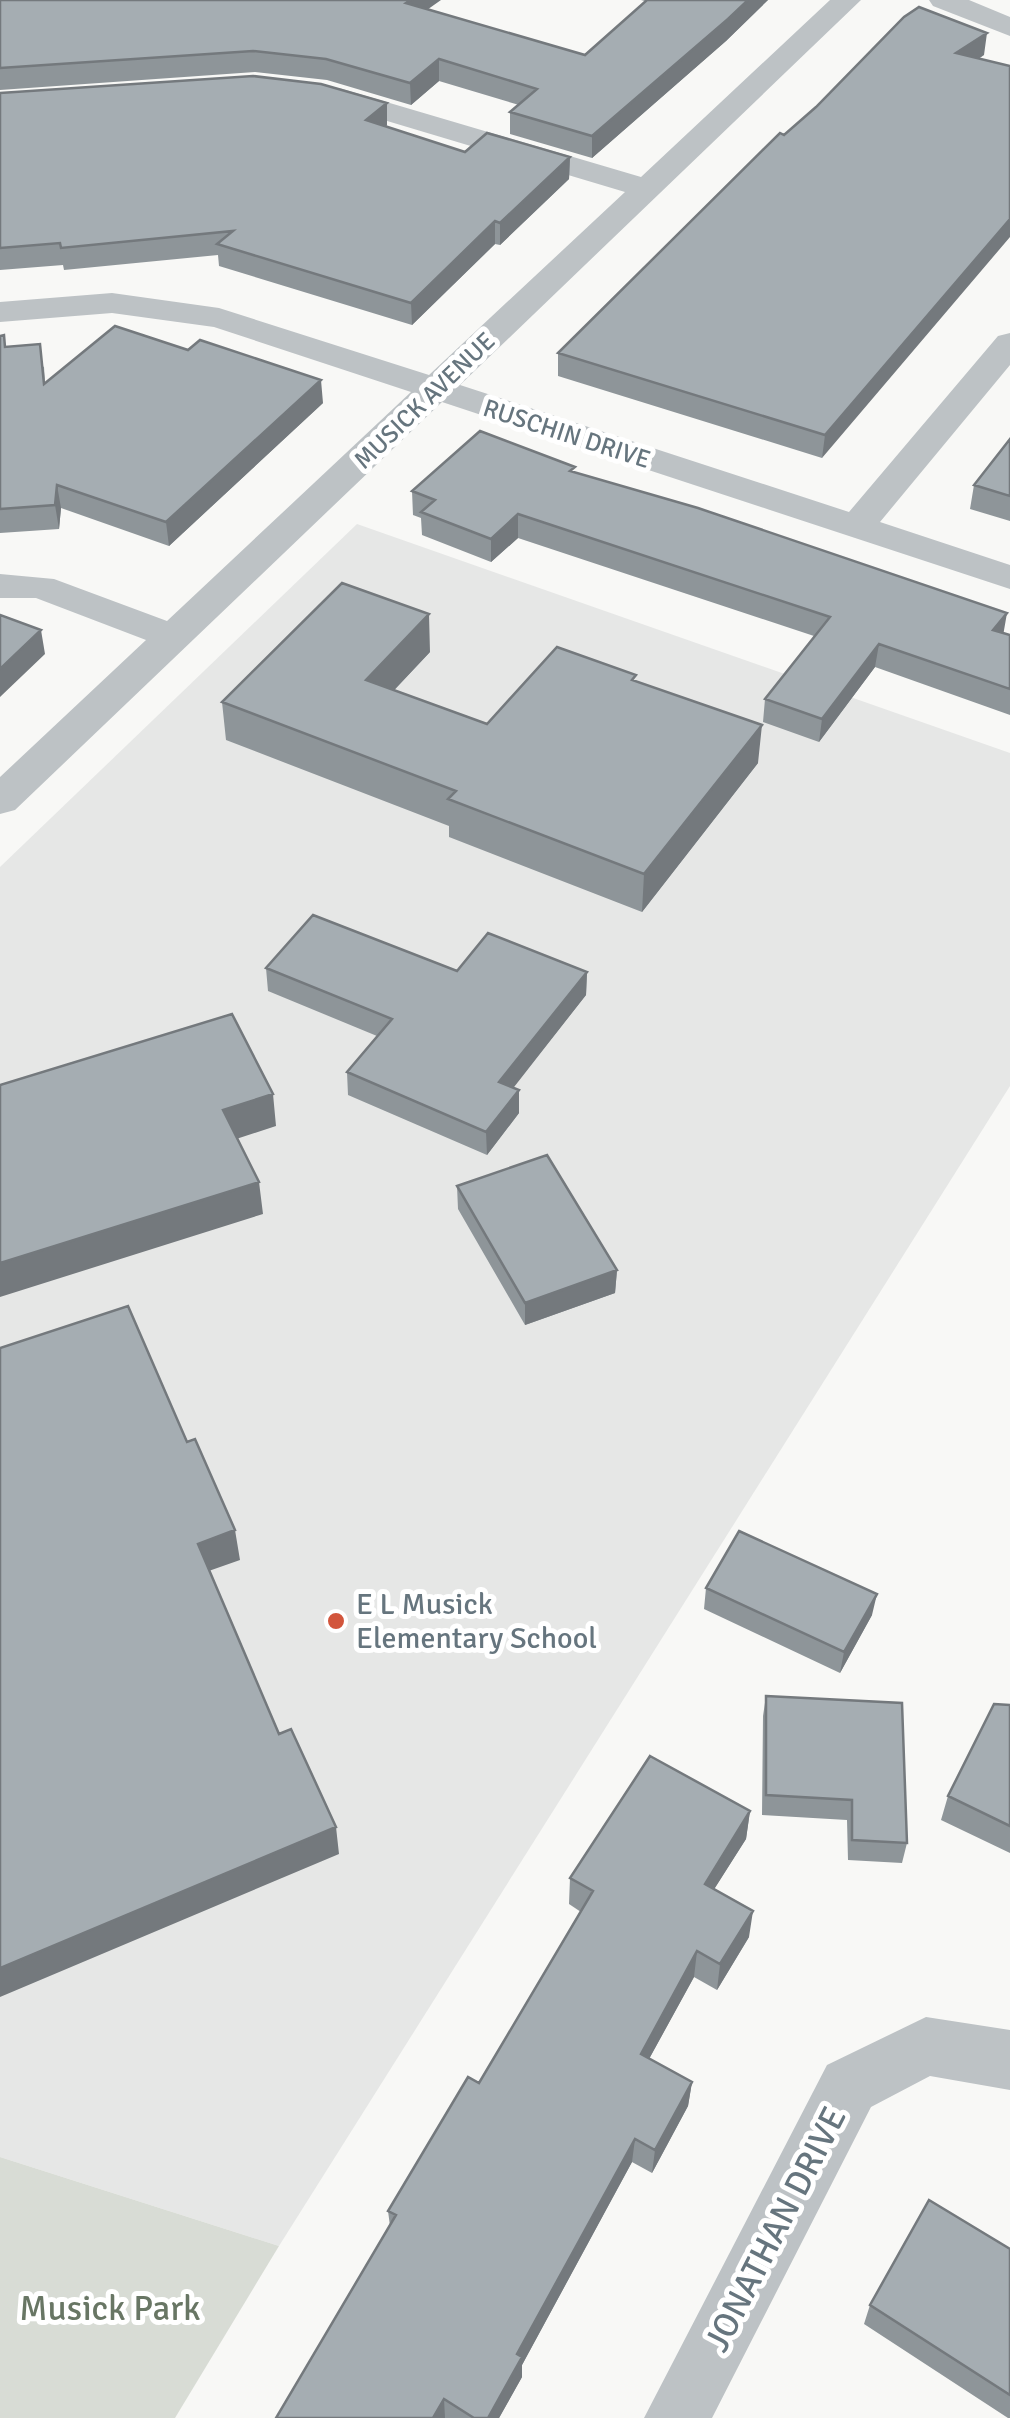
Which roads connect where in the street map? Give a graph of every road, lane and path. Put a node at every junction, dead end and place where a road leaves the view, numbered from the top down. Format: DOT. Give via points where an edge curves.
graph roads {
  1 [pos="847,0"];
  2 [pos="944,0"];
  3 [pos="1010,27"];
  4 [pos="290,89"];
  5 [pos="646,188"];
  6 [pos="0,312"];
  7 [pos="1010,343"];
  8 [pos="436,389"];
  9 [pos="855,528"];
  10 [pos="1010,577"];
  11 [pos="0,586"];
  12 [pos="174,636"];
  13 [pos="0,800"];
  14 [pos="1010,2060"];
  15 [pos="677,2418"];
  1 -- 5 [label="street, MUSICK AVENUE"];
  2 -- 3 [label="street"];
  4 -- 5 [label="street" via="326,93"];
  5 -- 8 [label="street, MUSICK AVENUE"];
  6 -- 8 [label="street, RUSCHIN DRIVE" via="112,303 219,318"];
  7 -- 9 [label="street"];
  8 -- 9 [label="street, RUSCHIN DRIVE"];
  8 -- 12 [label="street, MUSICK AVENUE"];
  9 -- 10 [label="street, RUSCHIN DRIVE"];
  11 -- 12 [label="street" via="41,587"];
  12 -- 13 [label="street, MUSICK AVENUE"];
  14 -- 15 [label="street, JONATHAN DRIVE" via="926,2046 850,2086"];
}
